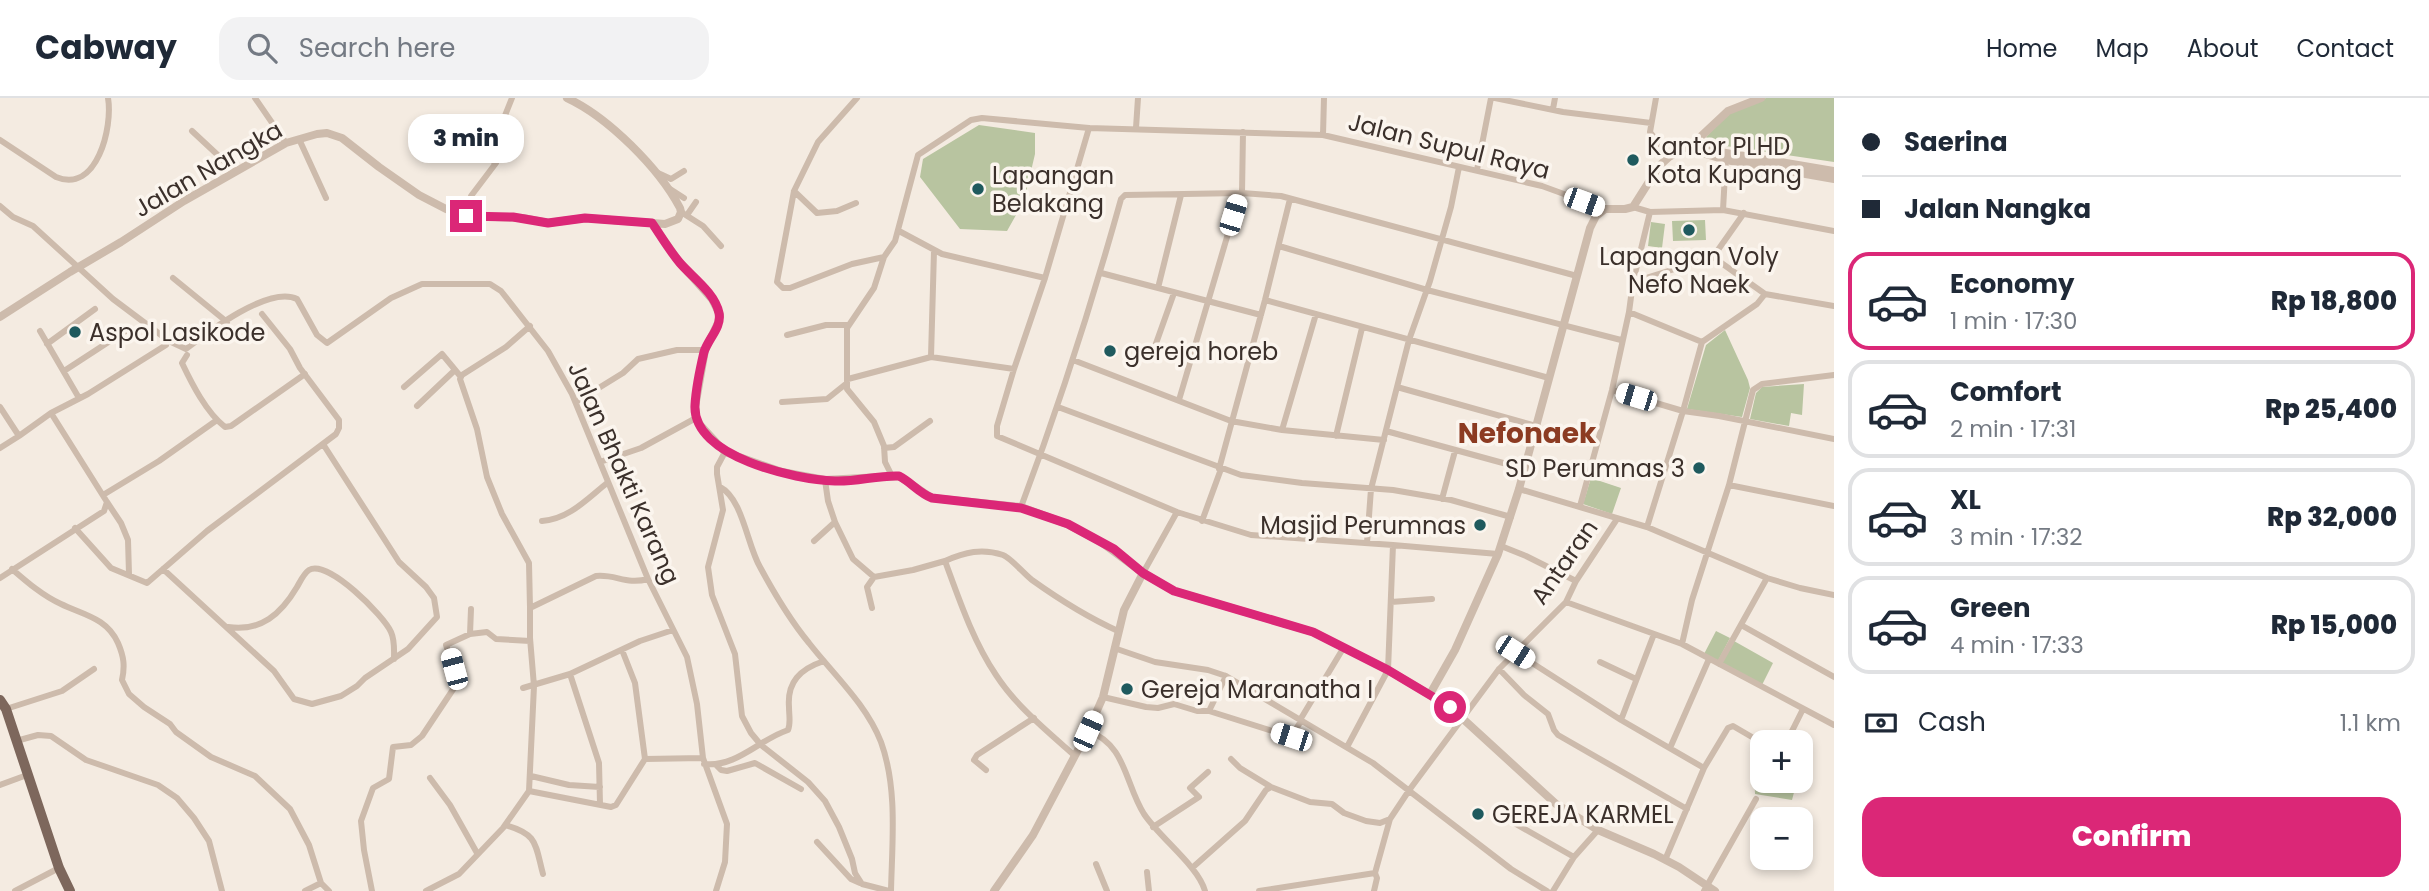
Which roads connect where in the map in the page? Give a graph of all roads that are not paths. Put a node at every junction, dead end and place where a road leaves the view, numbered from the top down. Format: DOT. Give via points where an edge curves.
graph roads {
  1 [pos="108,98"];
  2 [pos="255,98"];
  3 [pos="512,98"];
  4 [pos="567,98"];
  5 [pos="857,98"];
  6 [pos="1138,98"];
  7 [pos="1324,98"];
  8 [pos="1493,98"];
  9 [pos="1555,98"];
  10 [pos="1657,98"];
  11 [pos="1761,98"];
  12 [pos="1553,109"];
  13 [pos="1651,123"];
  14 [pos="1089,128"];
  15 [pos="1136,128"];
  16 [pos="192,131"];
  17 [pos="1243,132"];
  18 [pos="1323,135"];
  19 [pos="299,139"];
  20 [pos="0,140"];
  21 [pos="1696,141"];
  22 [pos="286,143"];
  23 [pos="1687,146"];
  24 [pos="1669,157"];
  25 [pos="1726,157"];
  26 [pos="1459,167"];
  27 [pos="1477,170"];
  28 [pos="684,171"];
  29 [pos="1834,171"];
  30 [pos="236,172"];
  31 [pos="658,173"];
  32 [pos="1834,178"];
  33 [pos="670,189"];
  34 [pos="794,191"];
  35 [pos="1241,193"];
  36 [pos="1181,195"];
  37 [pos="326,198"];
  38 [pos="684,198"];
  39 [pos="1290,199"];
  40 [pos="696,202"];
  41 [pos="856,203"];
  42 [pos="0,206"];
  43 [pos="1633,207"];
  44 [pos="1605,209"];
  45 [pos="1723,210"];
  46 [pos="1650,212"];
  47 [pos="1744,213"];
  48 [pos="684,214"];
  49 [pos="468,216"];
  50 [pos="652,223"];
  51 [pos="899,231"];
  52 [pos="1834,231"];
  53 [pos="1441,239"];
  54 [pos="721,246"];
  55 [pos="1279,246"];
  56 [pos="934,251"];
  57 [pos="884,257"];
  58 [pos="1713,257"];
  59 [pos="78,267"];
  60 [pos="1101,273"];
  61 [pos="1577,276"];
  62 [pos="173,278"];
  63 [pos="1045,278"];
  64 [pos="1633,282"];
  65 [pos="1158,288"];
  66 [pos="1427,290"];
  67 [pos="1174,292"];
  68 [pos="1765,294"];
  69 [pos="1265,300"];
  70 [pos="1207,301"];
  71 [pos="1834,306"];
  72 [pos="96,309"];
  73 [pos="1629,312"];
  74 [pos="262,314"];
  75 [pos="1315,314"];
  76 [pos="1261,315"];
  77 [pos="0,317"];
  78 [pos="227,322"];
  79 [pos="848,325"];
  80 [pos="530,326"];
  81 [pos="1564,327"];
  82 [pos="130,328"];
  83 [pos="1362,328"];
  84 [pos="40,331"];
  85 [pos="787,335"];
  86 [pos="1409,340"];
  87 [pos="1621,340"];
  88 [pos="1702,342"];
  89 [pos="47,344"];
  90 [pos="166,345"];
  91 [pos="1154,349"];
  92 [pos="705,350"];
  93 [pos="187,355"];
  94 [pos="931,357"];
  95 [pos="1073,360"];
  96 [pos="1014,369"];
  97 [pos="455,370"];
  98 [pos="64,371"];
  99 [pos="305,374"];
  100 [pos="1834,374"];
  101 [pos="461,377"];
  102 [pos="1549,378"];
  103 [pos="848,381"];
  104 [pos="404,387"];
  105 [pos="1397,387"];
  106 [pos="1612,390"];
  107 [pos="79,398"];
  108 [pos="1179,400"];
  109 [pos="576,402"];
  110 [pos="782,402"];
  111 [pos="417,406"];
  112 [pos="0,407"];
  113 [pos="1058,407"];
  114 [pos="1683,411"];
  115 [pos="51,413"];
  116 [pos="696,418"];
  117 [pos="217,420"];
  118 [pos="930,421"];
  119 [pos="1231,421"];
  120 [pos="1746,421"];
  121 [pos="1536,426"];
  122 [pos="1282,430"];
  123 [pos="19,436"];
  124 [pos="1336,436"];
  125 [pos="1385,436"];
  126 [pos="1834,439"];
  127 [pos="323,444"];
  128 [pos="0,448"];
  129 [pos="884,448"];
  130 [pos="1455,451"];
  131 [pos="725,452"];
  132 [pos="1041,455"];
  133 [pos="600,462"];
  134 [pos="1220,469"];
  135 [pos="1525,469"];
  136 [pos="892,476"];
  137 [pos="825,480"];
  138 [pos="607,483"];
  139 [pos="1729,485"];
  140 [pos="720,487"];
  141 [pos="1371,489"];
  142 [pos="1519,489"];
  143 [pos="103,495"];
  144 [pos="1442,499"];
  145 [pos="107,502"];
  146 [pos="1580,506"];
  147 [pos="1834,506"];
  148 [pos="1021,508"];
  149 [pos="1177,512"];
  150 [pos="1511,517"];
  151 [pos="1617,519"];
  152 [pos="542,521"];
  153 [pos="1202,521"];
  154 [pos="835,522"];
  155 [pos="1647,527"];
  156 [pos="75,528"];
  157 [pos="814,541"];
  158 [pos="1367,543"];
  159 [pos="1393,545"];
  160 [pos="1500,550"];
  161 [pos="1707,554"];
  162 [pos="945,561"];
  163 [pos="12,569"];
  164 [pos="163,569"];
  165 [pos="1143,573"];
  166 [pos="129,574"];
  167 [pos="874,577"];
  168 [pos="0,578"];
  169 [pos="1768,578"];
  170 [pos="648,579"];
  171 [pos="1576,581"];
  172 [pos="1834,595"];
  173 [pos="1432,599"];
  174 [pos="1391,602"];
  175 [pos="1566,602"];
  176 [pos="530,608"];
  177 [pos="872,608"];
  178 [pos="471,609"];
  179 [pos="1741,625"];
  180 [pos="226,627"];
  181 [pos="673,630"];
  182 [pos="1118,631"];
  183 [pos="470,634"];
  184 [pos="1654,634"];
  185 [pos="530,641"];
  186 [pos="1682,644"];
  187 [pos="1344,647"];
  188 [pos="1114,648"];
  189 [pos="622,650"];
  190 [pos="1515,652"];
  191 [pos="394,659"];
  192 [pos="1709,659"];
  193 [pos="824,661"];
  194 [pos="1600,662"];
  195 [pos="1719,664"];
  196 [pos="94,669"];
  197 [pos="1499,669"];
  198 [pos="1388,670"];
  199 [pos="570,674"];
  200 [pos="1226,676"];
  201 [pos="1834,677"];
  202 [pos="1636,679"];
  203 [pos="534,686"];
  204 [pos="523,688"];
  205 [pos="1430,694"];
  206 [pos="1103,697"];
  207 [pos="3,704"];
  208 [pos="1803,709"];
  209 [pos="1209,711"];
  210 [pos="1463,717"];
  211 [pos="1034,718"];
  212 [pos="1621,720"];
  213 [pos="1300,721"];
  214 [pos="1834,725"];
  215 [pos="1088,731"];
  216 [pos="16,741"];
  217 [pos="761,745"];
  218 [pos="1347,747"];
  219 [pos="1670,748"];
  220 [pos="1075,756"];
  221 [pos="645,759"];
  222 [pos="1231,759"];
  223 [pos="704,761"];
  224 [pos="717,766"];
  225 [pos="1704,768"];
  226 [pos="986,770"];
  227 [pos="1208,772"];
  228 [pos="27,775"];
  229 [pos="531,776"];
  230 [pos="430,778"];
  231 [pos="0,785"];
  232 [pos="600,787"];
  233 [pos="1271,787"];
  234 [pos="800,789"];
  235 [pos="1410,789"];
  236 [pos="529,790"];
  237 [pos="1756,799"];
  238 [pos="600,804"];
  239 [pos="1687,809"];
  240 [pos="1390,819"];
  241 [pos="1514,823"];
  242 [pos="505,825"];
  243 [pos="1153,827"];
  244 [pos="1598,830"];
  245 [pos="817,842"];
  246 [pos="477,853"];
  247 [pos="1574,857"];
  248 [pos="1665,860"];
  249 [pos="1096,864"];
  250 [pos="1192,867"];
  251 [pos="59,868"];
  252 [pos="1147,872"];
  253 [pos="1375,873"];
  254 [pos="543,874"];
  255 [pos="321,883"];
  256 [pos="862,884"];
  257 [pos="1705,888"];
  258 [pos="15,891"];
  259 [pos="70,891"];
  260 [pos="222,891"];
  261 [pos="305,891"];
  262 [pos="329,891"];
  263 [pos="372,891"];
  264 [pos="426,891"];
  265 [pos="716,891"];
  266 [pos="890,891"];
  267 [pos="994,891"];
  268 [pos="1107,891"];
  269 [pos="1149,891"];
  270 [pos="1205,891"];
  271 [pos="1259,891"];
  272 [pos="1374,891"];
  273 [pos="1547,891"];
  274 [pos="1553,891"];
  275 [pos="1715,891"];
  1 -- 20 [label="street" via="102,149 90,169 75,179 56,177"];
  2 -- 22 [label="street"];
  3 -- 49 [label="street" via="503,132 489,158 496,163 471,196"];
  4 -- 31 [label="street" via="614,131"];
  5 -- 34 [label="street" via="818,142"];
  6 -- 15 [label="street"];
  7 -- 18 [label="street"];
  8 -- 12 [label="street"];
  8 -- 27 [label="street"];
  9 -- 12 [label="street"];
  10 -- 13 [label="street"];
  11 -- 21 [label="street" via="1728,111"];
  12 -- 13 [label="street"];
  13 -- 24 [label="street" via="1651,136"];
  14 -- 15 [label="street, Jalan Supul Raya"];
  14 -- 51 [label="street, Jalan Supul Raya" via="971,120 918,155"];
  14 -- 63 [label="street"];
  15 -- 17 [label="street, Jalan Supul Raya"];
  16 -- 30 [label="street"];
  17 -- 18 [label="street, Jalan Supul Raya"];
  17 -- 35 [label="street"];
  18 -- 26 [label="street, Jalan Supul Raya"];
  19 -- 22 [label="street, Jalan Nangka"];
  19 -- 37 [label="street"];
  19 -- 49 [label="street, Jalan Nangka" via="336,135 419,195"];
  21 -- 23 [label="street"];
  21 -- 25 [label="street"];
  22 -- 30 [label="street, Jalan Nangka"];
  23 -- 24 [label="street"];
  23 -- 25 [label="street"];
  24 -- 43 [label="street"];
  25 -- 29 [label="street"];
  25 -- 32 [label="street"];
  25 -- 45 [label="street"];
  26 -- 27 [label="street, Jalan Supul Raya"];
  26 -- 53 [label="street"];
  27 -- 44 [label="street, Jalan Supul Raya"];
  28 -- 31 [label="street" via="671,179"];
  30 -- 59 [label="street, Jalan Nangka"];
  31 -- 33 [label="street"];
  33 -- 38 [label="street"];
  33 -- 48 [label="street"];
  34 -- 41 [label="street" via="817,213"];
  34 -- 57 [label="street" via="777,279 783,288"];
  35 -- 36 [label="street"];
  35 -- 39 [label="street"];
  35 -- 70 [label="street"];
  36 -- 60 [label="street" via="1123,196"];
  36 -- 65 [label="street"];
  39 -- 53 [label="street"];
  39 -- 55 [label="street"];
  40 -- 48 [label="street"];
  42 -- 59 [label="street" via="33,226"];
  43 -- 44 [label="street"];
  43 -- 46 [label="street"];
  44 -- 61 [label="street" via="1590,228"];
  45 -- 46 [label="street"];
  45 -- 47 [label="street"];
  46 -- 64 [label="street"];
  47 -- 52 [label="street"];
  47 -- 58 [label="street"];
  48 -- 50 [label="street, Jalan Nangka" via="673,223"];
  48 -- 54 [label="street" via="704,226"];
  49 -- 50 [label="street, Jalan Nangka" via="548,223 585,218"];
  50 -- 92 [label="street" via="718,309 719,323"];
  51 -- 56 [label="street"];
  51 -- 57 [label="street, Jalan Supul Raya"];
  53 -- 61 [label="street"];
  53 -- 66 [label="street"];
  55 -- 66 [label="street"];
  55 -- 69 [label="street"];
  56 -- 63 [label="street"];
  56 -- 94 [label="street"];
  57 -- 79 [label="street, Jalan Supul Raya" via="874,288"];
  58 -- 64 [label="street"];
  58 -- 68 [label="street"];
  59 -- 77 [label="street, Jalan Nangka"];
  59 -- 78 [label="street, Jalan Bhakti Karang" via="113,299 186,349"];
  60 -- 65 [label="street"];
  60 -- 95 [label="street"];
  61 -- 81 [label="street"];
  62 -- 78 [label="street"];
  63 -- 96 [label="street"];
  64 -- 73 [label="street"];
  65 -- 67 [label="street"];
  66 -- 81 [label="street"];
  66 -- 86 [label="street"];
  67 -- 70 [label="street"];
  67 -- 91 [label="street"];
  68 -- 71 [label="street"];
  68 -- 88 [label="street"];
  69 -- 75 [label="street"];
  69 -- 76 [label="street"];
  70 -- 76 [label="street"];
  70 -- 108 [label="street"];
  72 -- 89 [label="street"];
  73 -- 87 [label="street"];
  73 -- 88 [label="street"];
  74 -- 99 [label="street"];
  75 -- 83 [label="street"];
  75 -- 122 [label="street"];
  76 -- 119 [label="street"];
  78 -- 80 [label="street, Jalan Bhakti Karang" via="257,301 292,297 320,340 327,343 391,298 435,283 496,287"];
  79 -- 85 [label="street" via="826,325"];
  79 -- 103 [label="street"];
  80 -- 101 [label="street"];
  80 -- 109 [label="street, Jalan Bhakti Karang"];
  81 -- 87 [label="street"];
  81 -- 102 [label="street"];
  82 -- 98 [label="street"];
  83 -- 86 [label="street"];
  83 -- 124 [label="street"];
  84 -- 89 [label="street"];
  86 -- 102 [label="street"];
  86 -- 105 [label="street"];
  87 -- 106 [label="street"];
  88 -- 114 [label="street"];
  89 -- 98 [label="street"];
  90 -- 107 [label="street"];
  92 -- 109 [label="street" via="677,350 638,359"];
  92 -- 116 [label="street"];
  93 -- 117 [label="street" via="182,363"];
  94 -- 96 [label="street"];
  94 -- 103 [label="street"];
  95 -- 108 [label="street"];
  95 -- 113 [label="street"];
  96 -- 132 [label="street" via="997,436"];
  97 -- 101 [label="street"];
  97 -- 104 [label="street" via="442,354"];
  97 -- 111 [label="street"];
  98 -- 107 [label="street"];
  99 -- 117 [label="street" via="231,426"];
  99 -- 127 [label="street" via="339,420 336,434"];
  100 -- 120 [label="street" via="1756,386"];
  101 -- 176 [label="street" via="487,477 529,563"];
  102 -- 121 [label="street"];
  103 -- 110 [label="street" via="827,399"];
  103 -- 129 [label="street" via="850,395 874,422"];
  105 -- 121 [label="street"];
  105 -- 125 [label="street"];
  106 -- 114 [label="street"];
  106 -- 146 [label="street"];
  107 -- 115 [label="street"];
  108 -- 119 [label="street"];
  109 -- 133 [label="street, Jalan Bhakti Karang"];
  112 -- 123 [label="street"];
  113 -- 132 [label="street"];
  113 -- 134 [label="street"];
  114 -- 120 [label="street"];
  114 -- 155 [label="street"];
  115 -- 123 [label="street"];
  115 -- 143 [label="street"];
  116 -- 131 [label="street"];
  116 -- 133 [label="street" via="641,448"];
  117 -- 143 [label="street"];
  118 -- 129 [label="street" via="894,447"];
  119 -- 122 [label="street"];
  119 -- 134 [label="street"];
  120 -- 126 [label="street"];
  120 -- 139 [label="street"];
  121 -- 135 [label="street"];
  122 -- 124 [label="street"];
  123 -- 128 [label="street"];
  124 -- 125 [label="street"];
  125 -- 130 [label="street"];
  125 -- 141 [label="street"];
  127 -- 164 [label="street"];
  127 -- 191 [label="street" via="399,562 434,598 437,617"];
  129 -- 136 [label="street"];
  130 -- 135 [label="street"];
  130 -- 144 [label="street"];
  131 -- 137 [label="street" via="782,472"];
  131 -- 140 [label="street" via="717,467"];
  132 -- 148 [label="street"];
  132 -- 149 [label="street"];
  133 -- 138 [label="street, Jalan Bhakti Karang"];
  134 -- 141 [label="street" via="1256,478"];
  134 -- 153 [label="street"];
  135 -- 142 [label="street"];
  136 -- 137 [label="street"];
  136 -- 148 [label="street" via="907,480 932,498"];
  137 -- 154 [label="street"];
  138 -- 152 [label="street" via="574,510"];
  138 -- 170 [label="street, Jalan Bhakti Karang"];
  139 -- 147 [label="street"];
  139 -- 161 [label="street"];
  140 -- 193 [label="street" via="733,499 758,565"];
  140 -- 217 [label="street" via="723,510 708,567 709,582 735,654 742,716"];
  141 -- 144 [label="street"];
  141 -- 158 [label="street"];
  142 -- 146 [label="street"];
  142 -- 150 [label="street"];
  143 -- 145 [label="street"];
  144 -- 150 [label="street"];
  145 -- 156 [label="street" via="104,510"];
  145 -- 166 [label="street" via="128,540"];
  146 -- 151 [label="street"];
  148 -- 165 [label="street" via="1091,536"];
  149 -- 153 [label="street"];
  149 -- 165 [label="street"];
  150 -- 160 [label="street"];
  151 -- 155 [label="street"];
  151 -- 171 [label="street, Antaran"];
  153 -- 158 [label="street" via="1251,535"];
  154 -- 157 [label="street"];
  154 -- 167 [label="street" via="853,559"];
  155 -- 161 [label="street"];
  156 -- 163 [label="street"];
  156 -- 166 [label="street" via="111,568"];
  158 -- 159 [label="street"];
  159 -- 160 [label="street"];
  159 -- 174 [label="street"];
  160 -- 171 [label="street"];
  160 -- 205 [label="street"];
  161 -- 169 [label="street"];
  161 -- 186 [label="street"];
  162 -- 167 [label="street"];
  162 -- 182 [label="street" via="970,551 1007,557 1049,592"];
  162 -- 211 [label="street" via="994,673"];
  163 -- 168 [label="street"];
  163 -- 255 [label="street" via="61,604 103,623 120,647 125,661 122,680 136,701 211,757 255,776 290,809 309,845"];
  164 -- 166 [label="street" via="147,583"];
  164 -- 180 [label="street"];
  165 -- 182 [label="street"];
  165 -- 187 [label="street" via="1195,599 1282,622"];
  167 -- 177 [label="street" via="867,587"];
  169 -- 172 [label="street"];
  169 -- 179 [label="street"];
  170 -- 176 [label="street" via="631,582 596,576"];
  170 -- 181 [label="street, Jalan Bhakti Karang"];
  171 -- 175 [label="street, Antaran"];
  173 -- 174 [label="street"];
  174 -- 198 [label="street"];
  175 -- 184 [label="street"];
  175 -- 190 [label="street, Antaran"];
  176 -- 185 [label="street"];
  178 -- 183 [label="street"];
  179 -- 195 [label="street"];
  179 -- 201 [label="street"];
  180 -- 191 [label="street" via="274,671 294,699 312,705 341,696"];
  180 -- 191 [label="street" via="241,629 274,618 303,576 316,568 340,579 379,613 393,637"];
  181 -- 189 [label="street"];
  181 -- 223 [label="street, Jalan Bhakti Karang" via="687,657"];
  182 -- 188 [label="street"];
  183 -- 185 [label="street" via="486,632 496,639"];
  183 -- 263 [label="street" via="446,645 456,685 422,736 411,745 393,747 389,779 375,786 365,805 361,830"];
  184 -- 186 [label="street"];
  184 -- 202 [label="street"];
  185 -- 203 [label="street"];
  186 -- 192 [label="street"];
  187 -- 198 [label="street"];
  187 -- 213 [label="street"];
  188 -- 200 [label="street" via="1155,662"];
  188 -- 206 [label="street"];
  189 -- 199 [label="street"];
  189 -- 221 [label="street" via="635,683"];
  190 -- 197 [label="street, Antaran"];
  190 -- 212 [label="street"];
  192 -- 195 [label="street"];
  192 -- 219 [label="street"];
  193 -- 217 [label="street" via="793,680 790,729"];
  193 -- 266 [label="street" via="863,708 881,744 892,808"];
  194 -- 202 [label="street"];
  195 -- 208 [label="street"];
  196 -- 207 [label="street" via="62,691"];
  197 -- 210 [label="street, Antaran"];
  197 -- 239 [label="street" via="1548,714 1558,735"];
  198 -- 205 [label="street"];
  198 -- 218 [label="street"];
  199 -- 203 [label="street"];
  199 -- 232 [label="street" via="599,763"];
  200 -- 209 [label="street"];
  200 -- 213 [label="street"];
  202 -- 212 [label="street"];
  203 -- 204 [label="street"];
  203 -- 229 [label="street"];
  205 -- 210 [label="street"];
  206 -- 209 [label="street" via="1146,707 1174,704"];
  206 -- 215 [label="street"];
  207 -- 216 [label="main road"];
  208 -- 214 [label="street"];
  208 -- 225 [label="street" via="1790,735 1780,742 1757,740 1731,725"];
  209 -- 213 [label="street" via="1291,737"];
  210 -- 235 [label="street, Antaran"];
  210 -- 244 [label="street" via="1549,798"];
  211 -- 220 [label="street"];
  211 -- 226 [label="street" via="977,755 975,763"];
  212 -- 219 [label="street"];
  213 -- 218 [label="street"];
  215 -- 220 [label="street"];
  215 -- 243 [label="street" via="1111,744 1134,798"];
  216 -- 228 [label="main road"];
  216 -- 260 [label="street" via="51,736 86,760 158,785 177,799 209,841"];
  217 -- 224 [label="street"];
  217 -- 256 [label="street" via="824,801"];
  218 -- 235 [label="street"];
  219 -- 225 [label="street"];
  220 -- 267 [label="street" via="1033,835"];
  221 -- 223 [label="street"];
  221 -- 238 [label="street" via="616,805"];
  222 -- 233 [label="street"];
  223 -- 224 [label="street"];
  223 -- 265 [label="street, Jalan Bhakti Karang" via="727,824 725,862"];
  224 -- 234 [label="street" via="727,771 754,763"];
  225 -- 239 [label="street"];
  227 -- 243 [label="street" via="1190,788 1199,797"];
  228 -- 231 [label="street"];
  228 -- 251 [label="main road"];
  229 -- 232 [label="street"];
  229 -- 236 [label="street"];
  230 -- 246 [label="street"];
  232 -- 238 [label="street"];
  233 -- 240 [label="street" via="1310,802 1332,804 1366,821"];
  233 -- 250 [label="street" via="1239,827"];
  235 -- 240 [label="street, Antaran"];
  235 -- 273 [label="street" via="1517,874"];
  236 -- 238 [label="street"];
  236 -- 242 [label="street"];
  237 -- 257 [label="street"];
  239 -- 248 [label="street"];
  240 -- 253 [label="street, Antaran"];
  241 -- 247 [label="street"];
  242 -- 246 [label="street"];
  242 -- 254 [label="street" via="526,832 536,846"];
  243 -- 250 [label="street"];
  244 -- 247 [label="street"];
  244 -- 248 [label="street"];
  245 -- 256 [label="street" via="851,879"];
  246 -- 264 [label="street" via="459,874"];
  247 -- 274 [label="street"];
  248 -- 257 [label="street"];
  249 -- 268 [label="street"];
  250 -- 270 [label="street"];
  251 -- 258 [label="street"];
  251 -- 259 [label="main road"];
  252 -- 269 [label="street"];
  253 -- 271 [label="street"];
  253 -- 272 [label="street, Antaran"];
  255 -- 261 [label="street"];
  255 -- 262 [label="street"];
  256 -- 266 [label="street"];
  257 -- 275 [label="street"];
}
